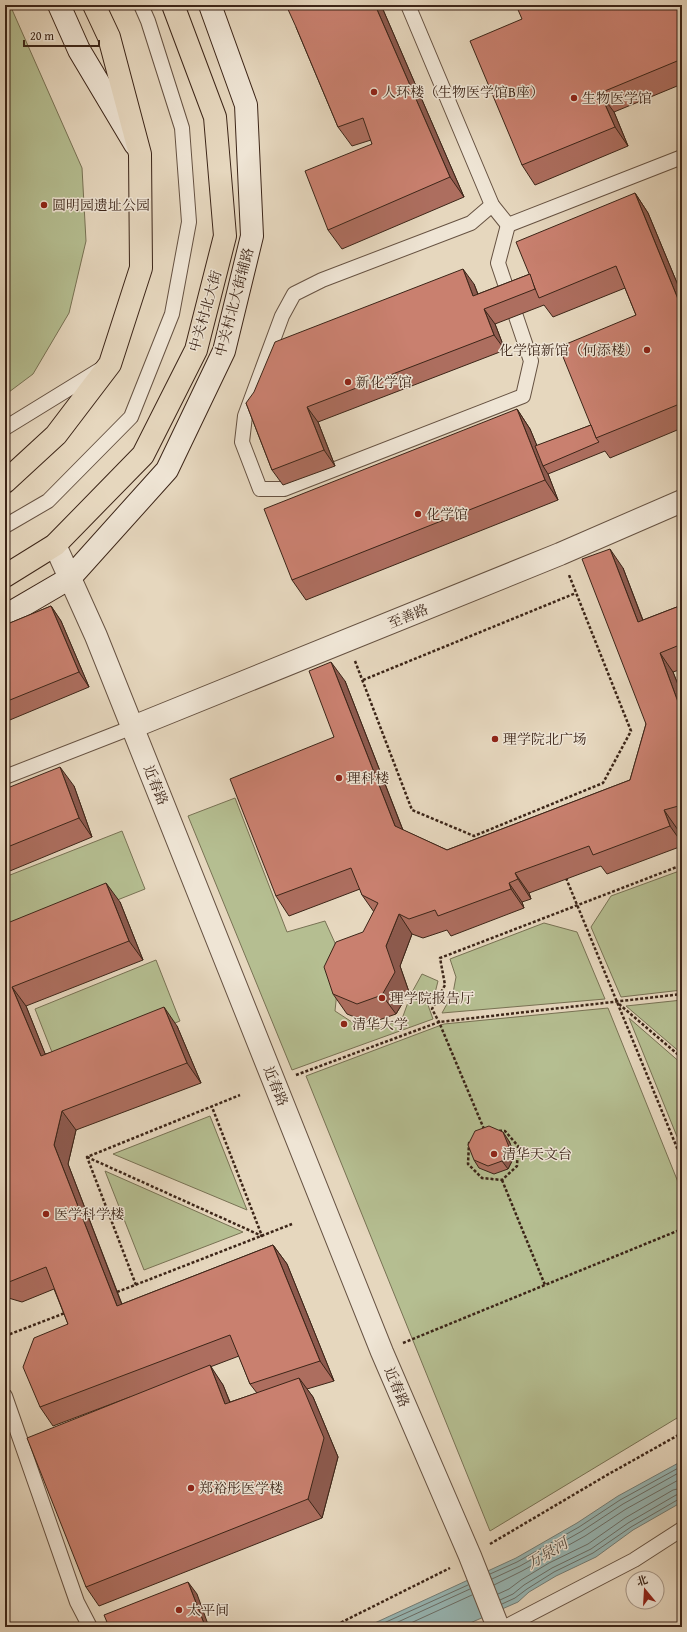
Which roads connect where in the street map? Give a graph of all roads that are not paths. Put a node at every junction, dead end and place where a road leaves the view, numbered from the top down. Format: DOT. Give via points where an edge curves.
graph roads {
  1 [pos="59,5"];
  2 [pos="94,5"];
  3 [pos="141,5"];
  4 [pos="173,5"];
  5 [pos="210,5"];
  6 [pos="408,5"];
  7 [pos="140,154"];
  8 [pos="682,157"];
  9 [pos="492,206"];
  10 [pos="508,225"];
  11 [pos="110,364"];
  12 [pos="5,428"];
  13 [pos="5,482"];
  14 [pos="682,502"];
  15 [pos="5,526"];
  16 [pos="55,545"];
  17 [pos="5,576"];
  18 [pos="70,578"];
  19 [pos="5,616"];
  20 [pos="133,727"];
  21 [pos="5,777"];
  22 [pos="5,1396"];
  23 [pos="682,1529"];
  24 [pos="90,1627"];
  25 [pos="498,1627"];
  26 [pos="505,1627"];
  1 -- 7 [label="street" via="79,50"];
  2 -- 7 [label="main road" via="109,37"];
  3 -- 15 [label="lane" via="182,128 189,222 172,314 130,417 48,501"];
  4 -- 16 [label="main road, 中关村北大街" via="215,117 225,236 196,350 143,455"];
  5 -- 18 [label="street, 中关村北大街辅路" via="246,105 252,236 226,343 167,470"];
  6 -- 9 [label="lane"];
  7 -- 11 [label="main road" via="141,268"];
  8 -- 10 [label="lane"];
  9 -- 10 [label="lane"];
  9 -- 10 [label="lane" via="471,223 322,280 294,294 282,316 245,416 242,442 260,489 284,489 523,396 531,362 498,263"];
  11 -- 12 [label="lane"];
  11 -- 13 [label="main road" via="56,435"];
  14 -- 20 [label="street, 至善路"];
  16 -- 17 [label="main road, 中关村北大街"];
  16 -- 18 [label="street, 近春路"];
  18 -- 19 [label="street, 中关村北大街辅路"];
  18 -- 20 [label="street, 近春路"];
  20 -- 21 [label="lane"];
  20 -- 25 [label="street, 近春路" via="382,1352"];
  22 -- 24 [label="lane" via="77,1602"];
  23 -- 26 [label="lane" via="634,1560"];
}
